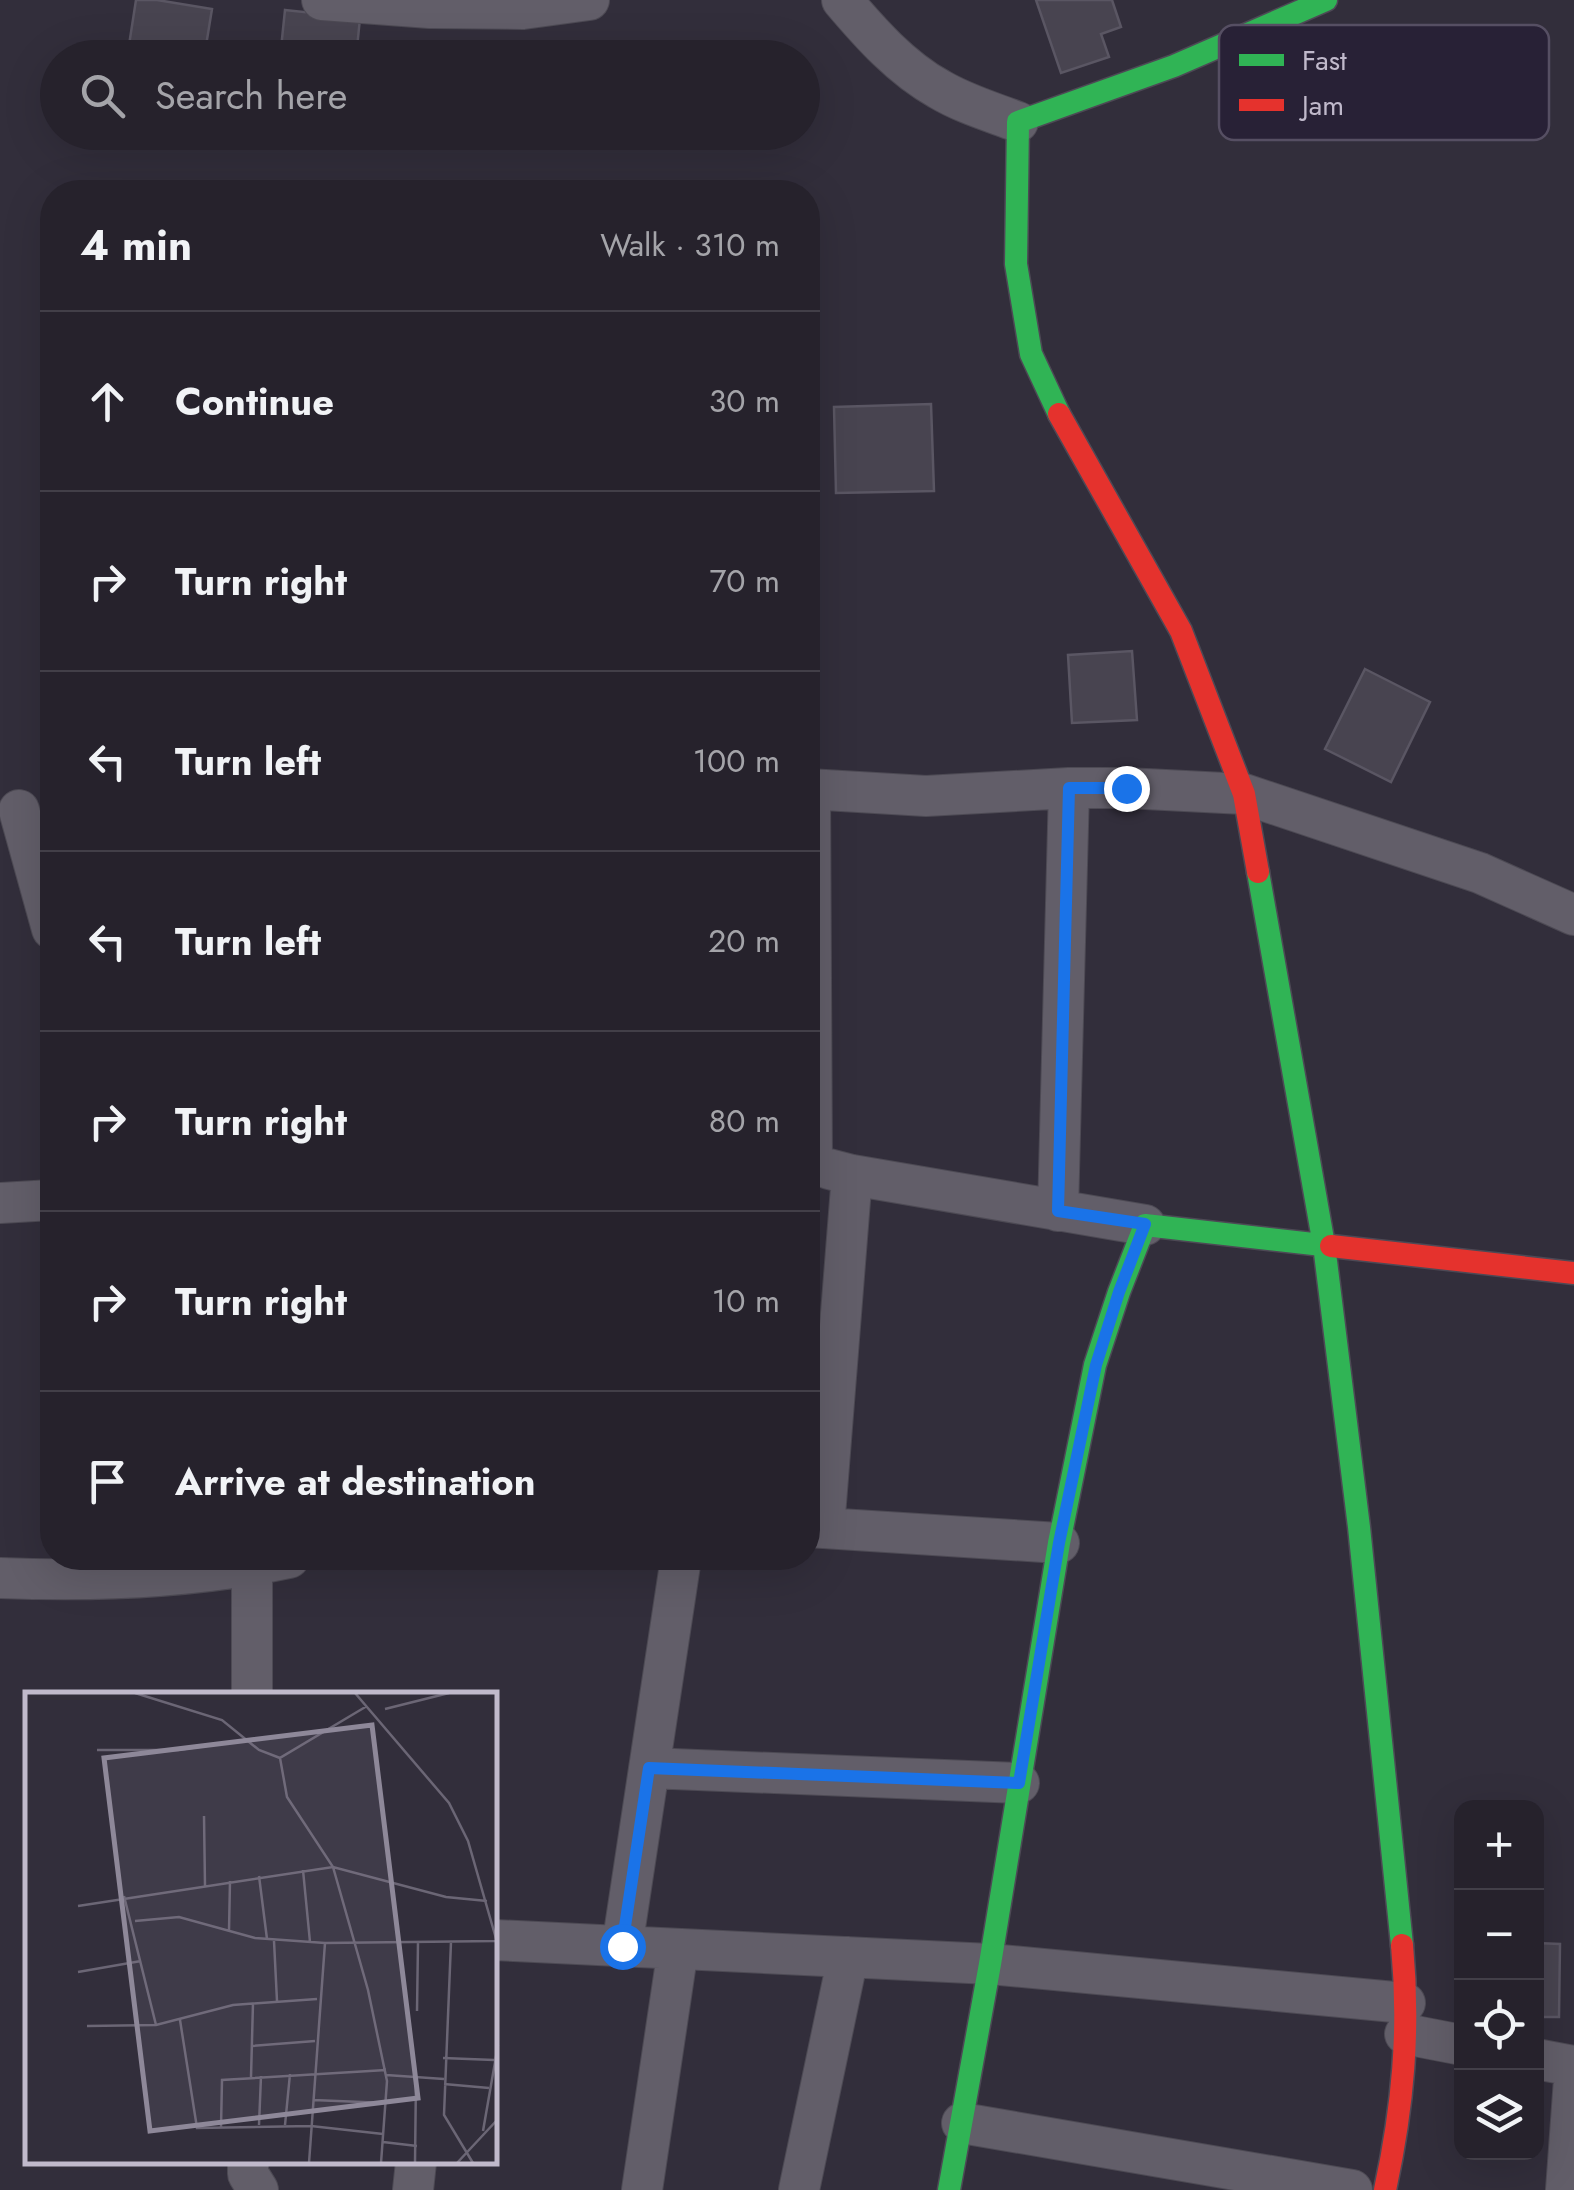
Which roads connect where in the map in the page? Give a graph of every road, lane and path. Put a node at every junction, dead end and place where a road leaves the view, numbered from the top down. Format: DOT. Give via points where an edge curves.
graph roads {
  1 [pos="322,0"];
  2 [pos="589,0"];
  3 [pos="842,0"];
  4 [pos="1326,0"];
  5 [pos="1272,25"];
  6 [pos="1219,49"];
  7 [pos="1018,122"];
  8 [pos="1069,788"];
  9 [pos="820,791"];
  10 [pos="1244,794"];
  11 [pos="24,810"];
  12 [pos="40,879"];
  13 [pos="1574,915"];
  14 [pos="820,1167"];
  15 [pos="852,1175"];
  16 [pos="40,1201"];
  17 [pos="0,1203"];
  18 [pos="1058,1211"];
  19 [pos="1145,1224"];
  20 [pos="1324,1245"];
  21 [pos="1574,1274"];
  22 [pos="820,1488"];
  23 [pos="820,1527"];
  24 [pos="1059,1543"];
  25 [pos="88,1570"];
  26 [pos="270,1570"];
  27 [pos="679,1570"];
  28 [pos="0,1578"];
  29 [pos="252,1692"];
  30 [pos="649,1768"];
  31 [pos="1019,1783"];
  32 [pos="498,1940"];
  33 [pos="622,1946"];
  34 [pos="678,1949"];
  35 [pos="848,1957"];
  36 [pos="990,1964"];
  37 [pos="1405,2019"];
  38 [pos="1454,2041"];
  39 [pos="1544,2060"];
  40 [pos="1574,2066"];
  41 [pos="1574,2079"];
  42 [pos="962,2123"];
  43 [pos="248,2165"];
  44 [pos="416,2165"];
  45 [pos="258,2190"];
  46 [pos="414,2190"];
  47 [pos="642,2190"];
  48 [pos="799,2190"];
  49 [pos="950,2190"];
  50 [pos="1352,2190"];
  51 [pos="1385,2190"];
  52 [pos="1566,2190"];
  1 -- 2 [label="street" via="523,9"];
  3 -- 7 [label="street" via="899,60 938,89"];
  4 -- 5 [label="street"];
  6 -- 7 [label="street"];
  7 -- 10 [label="street" via="1016,264 1032,354 1098,488 1181,631"];
  8 -- 9 [label="street" via="926,796"];
  8 -- 10 [label="street"];
  8 -- 18 [label="street"];
  10 -- 13 [label="street" via="1480,873"];
  10 -- 20 [label="street"];
  11 -- 12 [label="street"];
  14 -- 15 [label="street"];
  15 -- 18 [label="street"];
  15 -- 22 [label="street"];
  16 -- 17 [label="street"];
  18 -- 19 [label="street"];
  19 -- 20 [label="street"];
  19 -- 24 [label="street" via="1096,1365"];
  20 -- 21 [label="street"];
  20 -- 37 [label="street" via="1359,1528"];
  23 -- 24 [label="street"];
  24 -- 31 [label="street"];
  25 -- 28 [label="street"];
  26 -- 29 [label="street"];
  27 -- 30 [label="street"];
  30 -- 31 [label="street"];
  30 -- 33 [label="street"];
  31 -- 36 [label="street"];
  32 -- 33 [label="street"];
  33 -- 34 [label="street"];
  34 -- 35 [label="street"];
  34 -- 47 [label="street"];
  35 -- 36 [label="street"];
  35 -- 48 [label="street"];
  36 -- 37 [label="street"];
  36 -- 42 [label="street"];
  37 -- 38 [label="street"];
  37 -- 51 [label="street" via="1398,2129"];
  39 -- 40 [label="street"];
  41 -- 52 [label="street"];
  42 -- 49 [label="street"];
  42 -- 50 [label="street"];
  43 -- 45 [label="street"];
  44 -- 46 [label="street"];
}
